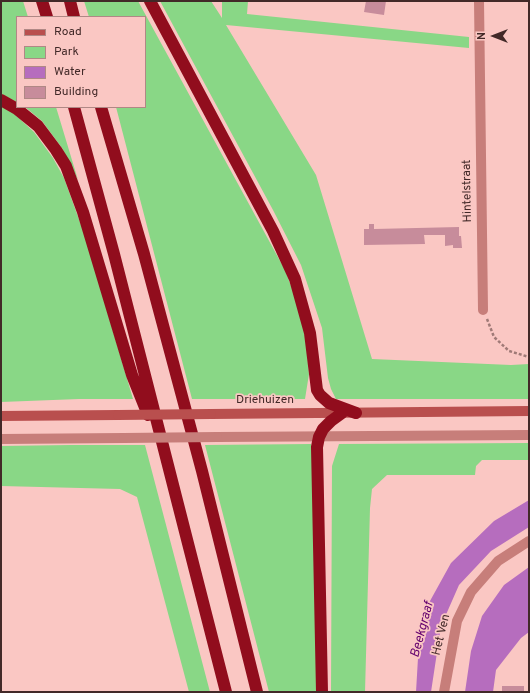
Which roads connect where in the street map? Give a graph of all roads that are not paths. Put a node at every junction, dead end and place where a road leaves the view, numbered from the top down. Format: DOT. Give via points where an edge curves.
graph roads {
  1 [pos="42,1"];
  2 [pos="70,1"];
  3 [pos="150,1"];
  4 [pos="479,1"];
  5 [pos="47,16"];
  6 [pos="74,16"];
  7 [pos="1,100"];
  8 [pos="16,108"];
  9 [pos="17,108"];
  10 [pos="74,108"];
  11 [pos="101,108"];
  12 [pos="483,310"];
  13 [pos="529,411"];
  14 [pos="342,413"];
  15 [pos="356,413"];
  16 [pos="1,416"];
  17 [pos="529,435"];
  18 [pos="319,437"];
  19 [pos="1,439"];
  20 [pos="166,460"];
  21 [pos="529,541"];
  22 [pos="226,692"];
  23 [pos="257,692"];
  24 [pos="322,692"];
  25 [pos="444,692"];
  1 -- 5 [label="highway"];
  2 -- 6 [label="highway"];
  3 -- 15 [label="highway" via="273,231 295,279 310,333 317,390 329,403"];
  4 -- 12 [label="street, Hintelstraat"];
  7 -- 8 [label="highway"];
  9 -- 20 [label="highway" via="38,126 66,166 84,212 132,375"];
  10 -- 20 [label="highway"];
  11 -- 23 [label="highway" via="144,254 202,471"];
  13 -- 15 [label="main road, Driehuizen"];
  14 -- 15 [label="main road, Driehuizen"];
  14 -- 16 [label="main road, Driehuizen, bridge"];
  14 -- 18 [label="highway" via="323,428"];
  17 -- 18 [label="street"];
  18 -- 19 [label="street, bridge"];
  18 -- 24 [label="highway" via="317,447"];
  20 -- 22 [label="highway"];
  21 -- 25 [label="street, Het Ven" via="498,561 471,592 457,621"];
}
